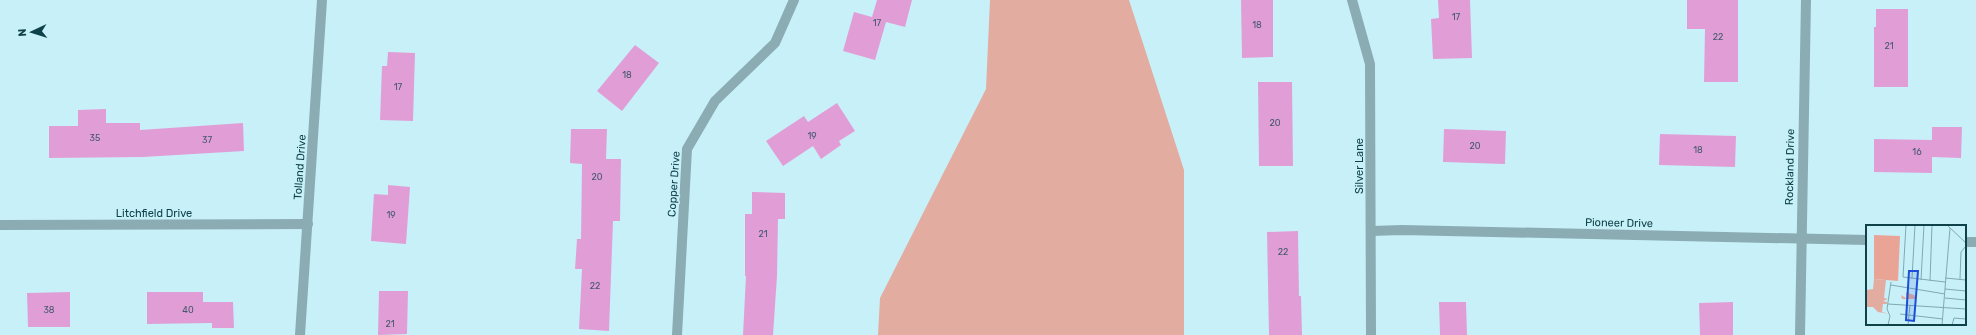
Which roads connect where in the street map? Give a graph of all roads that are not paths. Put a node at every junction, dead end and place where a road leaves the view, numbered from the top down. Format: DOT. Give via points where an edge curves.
graph roads {
  1 [pos="322,0"];
  2 [pos="794,0"];
  3 [pos="1352,0"];
  4 [pos="1806,0"];
  5 [pos="308,224"];
  6 [pos="0,225"];
  7 [pos="1371,231"];
  8 [pos="1801,239"];
  9 [pos="1866,240"];
  10 [pos="300,335"];
  11 [pos="677,335"];
  12 [pos="1371,335"];
  13 [pos="1800,335"];
  1 -- 5 [label="street, Tolland Drive"];
  2 -- 11 [label="street, Copper Drive" via="774,43 715,101 687,149"];
  3 -- 7 [label="street, Silver Lane" via="1370,64"];
  4 -- 8 [label="street, Rockland Drive"];
  5 -- 6 [label="street, Litchfield Drive"];
  5 -- 10 [label="street, Tolland Drive"];
  7 -- 8 [label="street, Pioneer Drive"];
  7 -- 12 [label="street, Silver Lane"];
  8 -- 9 [label="street, Pioneer Drive"];
  8 -- 13 [label="street, Rockland Drive"];
}
